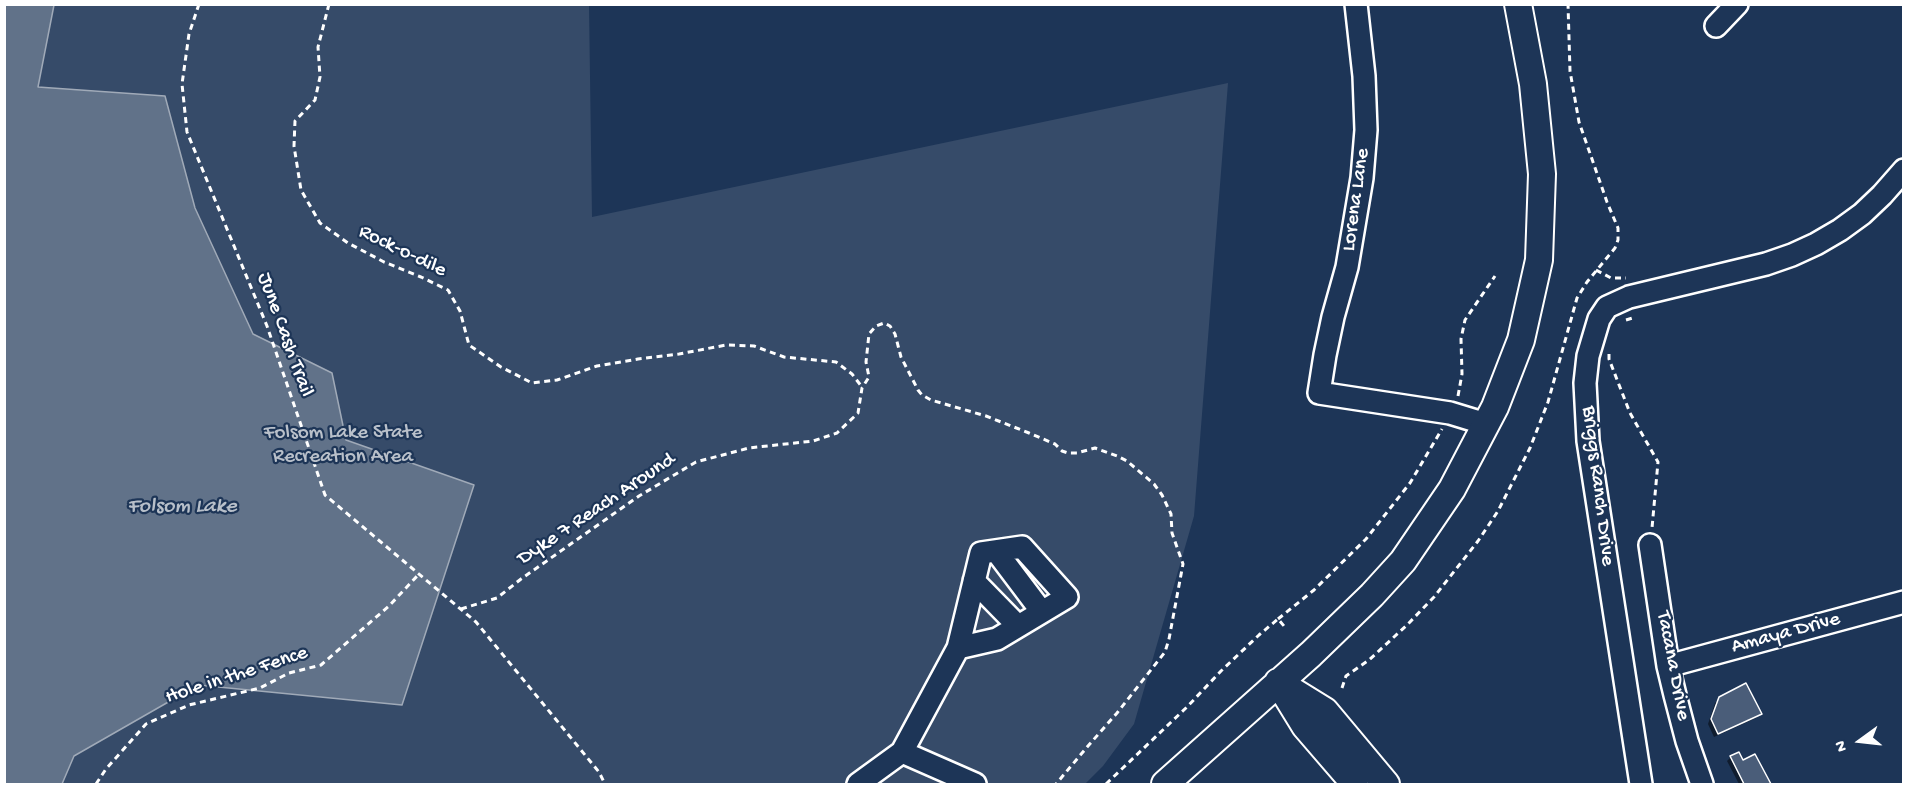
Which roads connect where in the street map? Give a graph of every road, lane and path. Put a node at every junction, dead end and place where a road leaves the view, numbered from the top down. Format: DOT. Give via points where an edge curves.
graph roads {
  1 [pos="199,4"];
  2 [pos="329,4"];
  3 [pos="1356,4"];
  4 [pos="1518,4"];
  5 [pos="1737,4"];
  6 [pos="1716,26"];
  7 [pos="1904,170"];
  8 [pos="1596,270"];
  9 [pos="1496,276"];
  10 [pos="1628,278"];
  11 [pos="1636,317"];
  12 [pos="1618,322"];
  13 [pos="1609,348"];
  14 [pos="862,388"];
  15 [pos="1450,413"];
  16 [pos="1486,423"];
  17 [pos="1650,545"];
  18 [pos="996,551"];
  19 [pos="419,574"];
  20 [pos="974,581"];
  21 [pos="461,609"];
  22 [pos="1902,609"];
  23 [pos="1042,612"];
  24 [pos="1278,619"];
  25 [pos="1018,626"];
  26 [pos="1284,626"];
  27 [pos="958,648"];
  28 [pos="1668,666"];
  29 [pos="1278,682"];
  30 [pos="902,752"];
  31 [pos="96,784"];
  32 [pos="605,784"];
  33 [pos="858,784"];
  34 [pos="975,784"];
  35 [pos="1056,784"];
  36 [pos="1106,784"];
  37 [pos="1165,784"];
  38 [pos="1355,784"];
  39 [pos="1386,784"];
  40 [pos="1641,784"];
  41 [pos="1702,784"];
  1 -- 19 [label="path, June Cash Trail" via="189,34 182,84 187,132 267,326 325,495"];
  2 -- 14 [label="path, Rock-o-dile" via="318,47 320,77 315,100 295,121 294,146 301,190 320,224 384,262 448,291 459,311 469,345 532,383 557,380 597,366 726,345 754,346 784,357 836,362"];
  3 -- 15 [label="street, Lorena Lane" via="1366,130 1362,178 1319,393"];
  4 -- 16 [label="main road" via="1533,84 1542,174 1539,260 1521,340"];
  5 -- 6 [label="street"];
  7 -- 40 [label="street, Briggs Ranch Drive" via="1862,214 1816,244 1766,264 1629,297 1607,307 1599,319 1585,383 1588,441"];
  8 -- 10 [label="path" via="1611,278"];
  9 -- 15 [label="path" via="1465,320 1460,392"];
  11 -- 12 [label="path"];
  13 -- 17 [label="path" via="1609,359 1630,413 1658,462"];
  14 -- 21 [label="path, Dyke 7 Reach Around" via="858,413 837,433 813,441 749,448 696,462 639,496 497,598"];
  14 -- 35 [label="path, Dyke 7 Reach Around" via="869,377 869,334 884,323 895,334 901,357 918,390 932,400 1029,433 1068,453 1095,448 1118,456 1162,495 1171,514 1172,533 1183,564 1165,652"];
  15 -- 16 [label="street"];
  15 -- 24 [label="path" via="1410,483 1373,530"];
  16 -- 29 [label="main road" via="1452,489 1403,561"];
  17 -- 28 [label="street, Tacana Drive"];
  18 -- 20 [label="street" via="981,553"];
  18 -- 23 [label="street"];
  18 -- 23 [label="street" via="1022,547 1067,597"];
  19 -- 21 [label="path, June Cash Trail"];
  19 -- 31 [label="path, Hole in the Fence" via="389,606 321,665 289,673 260,688 189,705 146,724"];
  20 -- 25 [label="street"];
  20 -- 27 [label="street"];
  21 -- 32 [label="path, June Cash Trail" via="491,639"];
  22 -- 28 [label="street, Amaya Drive"];
  23 -- 25 [label="street"];
  24 -- 26 [label="path"];
  24 -- 36 [label="path"];
  25 -- 27 [label="street" via="997,639"];
  27 -- 30 [label="street"];
  28 -- 41 [label="street, Tacana Drive"];
  29 -- 37 [label="main road"];
  29 -- 38 [label="main road" via="1305,726"];
  29 -- 39 [label="main road" via="1325,711"];
  30 -- 33 [label="street"];
  30 -- 34 [label="street"];
}
